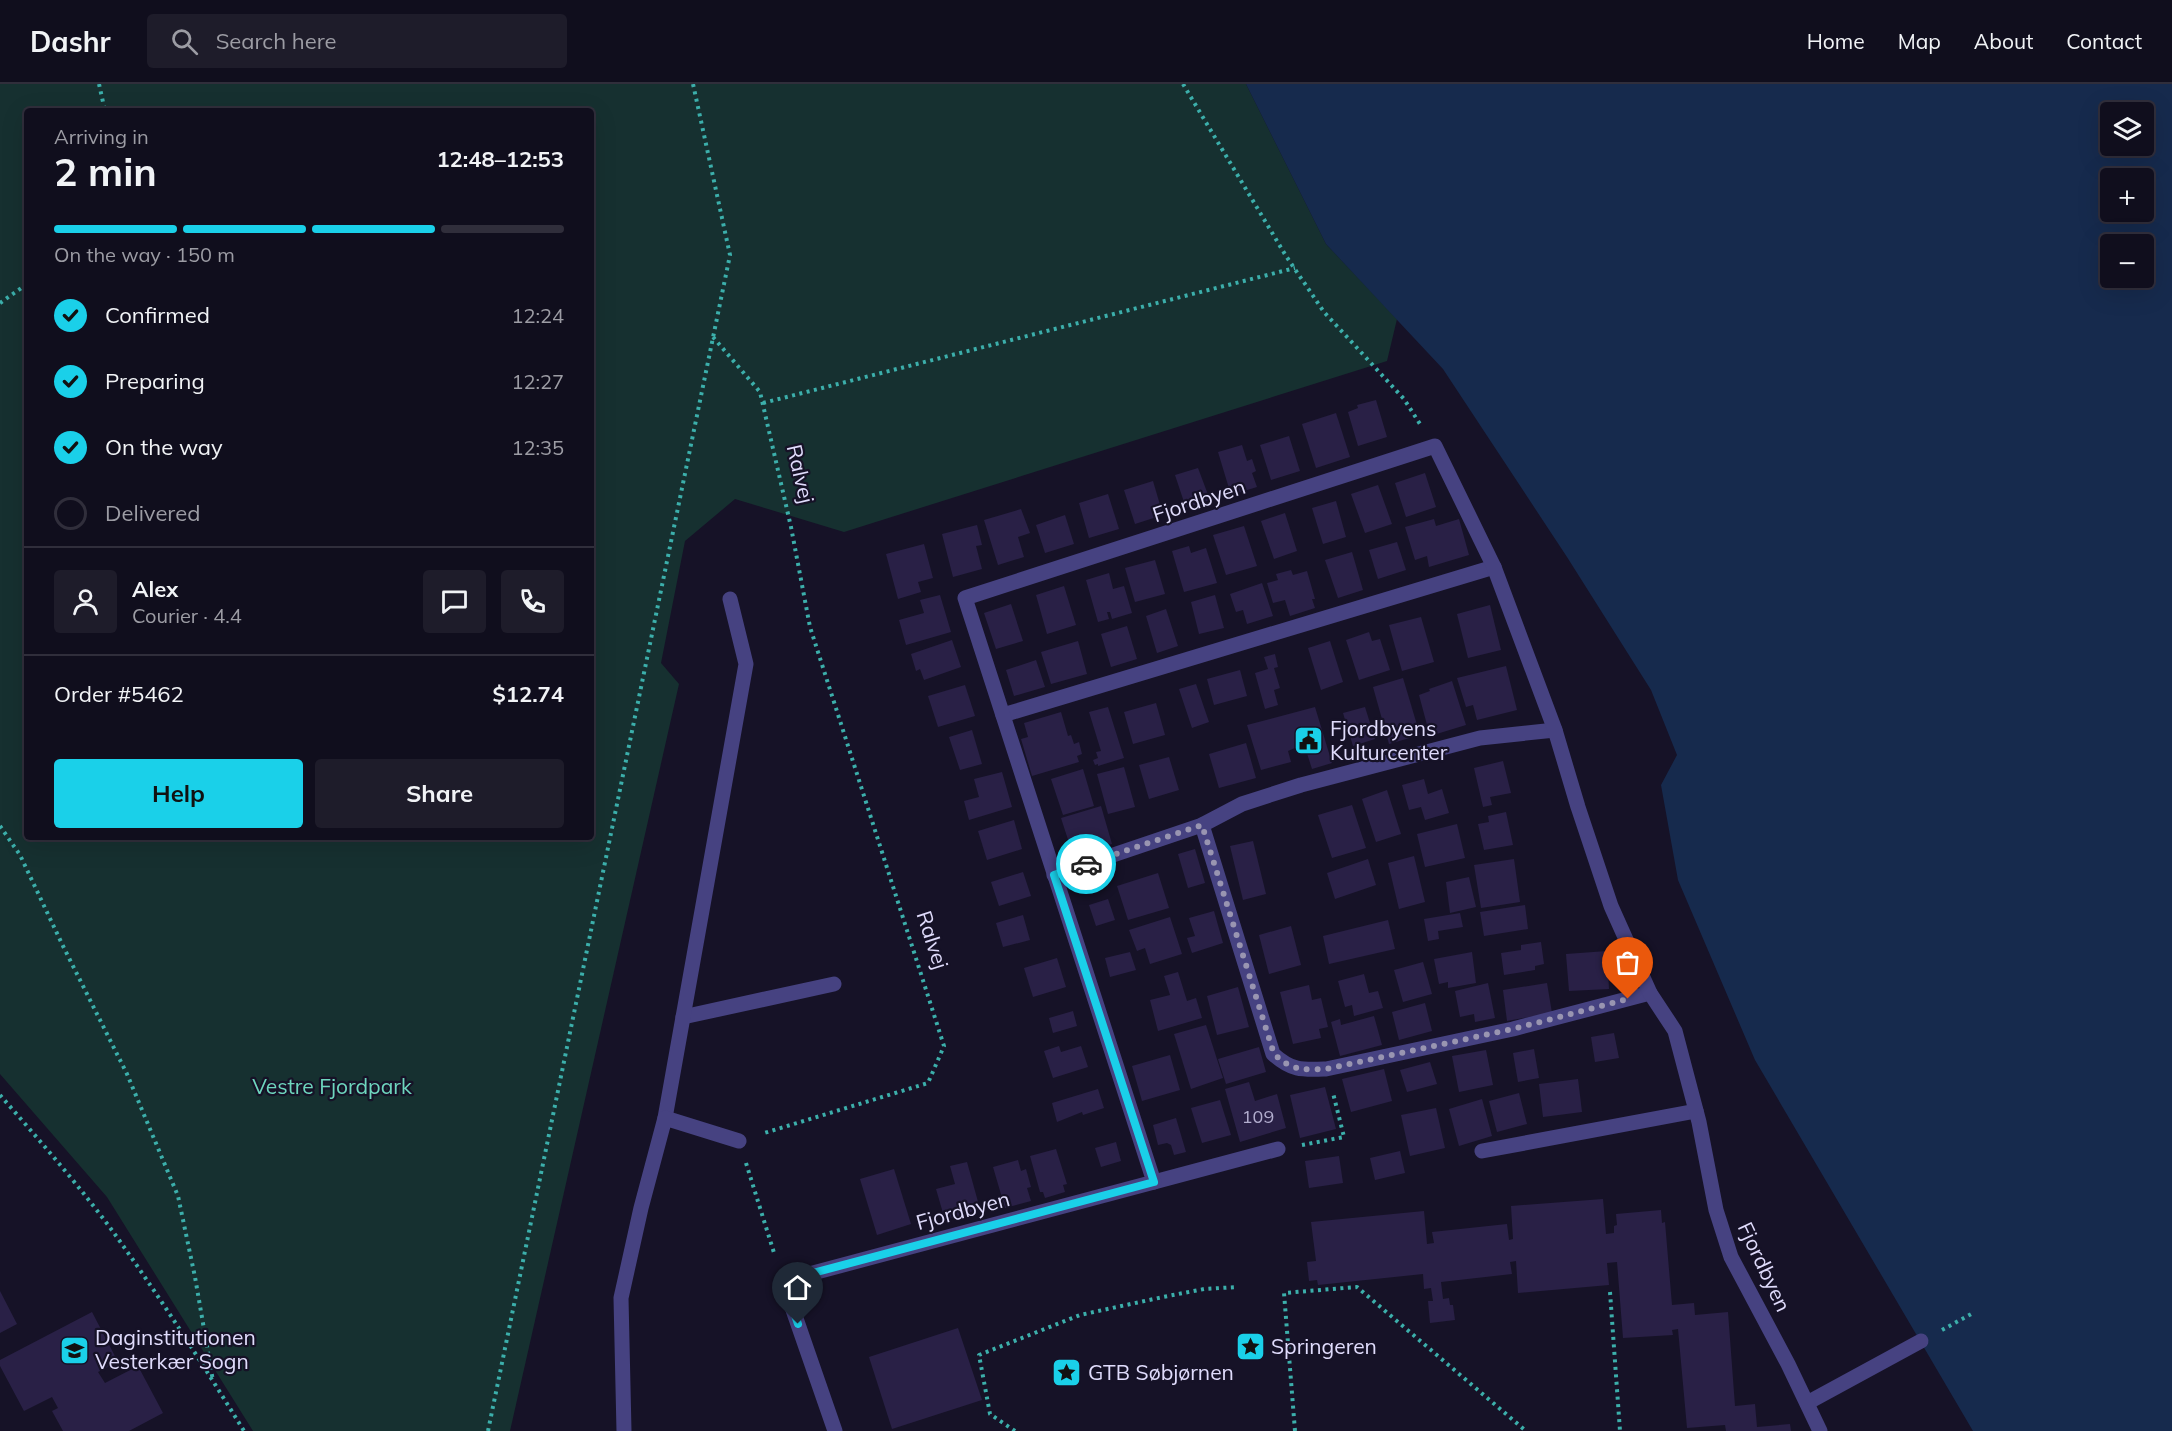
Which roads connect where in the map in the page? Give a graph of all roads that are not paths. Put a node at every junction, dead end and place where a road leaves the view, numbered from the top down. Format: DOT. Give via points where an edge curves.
graph roads {
  1 [pos="1494,567"];
  2 [pos="730,599"];
  3 [pos="1003,715"];
  4 [pos="1555,730"];
  5 [pos="1202,825"];
  6 [pos="1054,875"];
  7 [pos="834,984"];
  8 [pos="1650,993"];
  9 [pos="682,1017"];
  10 [pos="1696,1111"];
  11 [pos="665,1118"];
  12 [pos="739,1141"];
  13 [pos="1278,1149"];
  14 [pos="1482,1151"];
  15 [pos="1154,1182"];
  16 [pos="1921,1341"];
  17 [pos="1807,1403"];
  18 [pos="624,1431"];
  19 [pos="835,1431"];
  20 [pos="1820,1431"];
  1 -- 3 [label="street"];
  1 -- 3 [label="street, Fjordbyen" via="1435,446 965,598"];
  1 -- 4 [label="street, Fjordbyen"];
  2 -- 9 [label="street" via="746,664"];
  3 -- 6 [label="street, Fjordbyen"];
  4 -- 5 [label="street" via="1480,738 1301,785 1242,804"];
  4 -- 8 [label="street, Fjordbyen" via="1611,906"];
  5 -- 6 [label="street"];
  5 -- 8 [label="street" via="1274,1054 1287,1066 1326,1069 1513,1029"];
  6 -- 15 [label="street, Fjordbyen"];
  7 -- 9 [label="street"];
  8 -- 10 [label="street, Fjordbyen" via="1676,1031"];
  9 -- 11 [label="street"];
  10 -- 14 [label="street"];
  10 -- 17 [label="street, Fjordbyen" via="1716,1210 1731,1257"];
  11 -- 12 [label="street"];
  11 -- 18 [label="street" via="621,1298"];
  13 -- 15 [label="street, Fjordbyen"];
  15 -- 19 [label="street, Fjordbyen" via="783,1281"];
  16 -- 17 [label="street"];
  17 -- 20 [label="street, Fjordbyen"];
}
